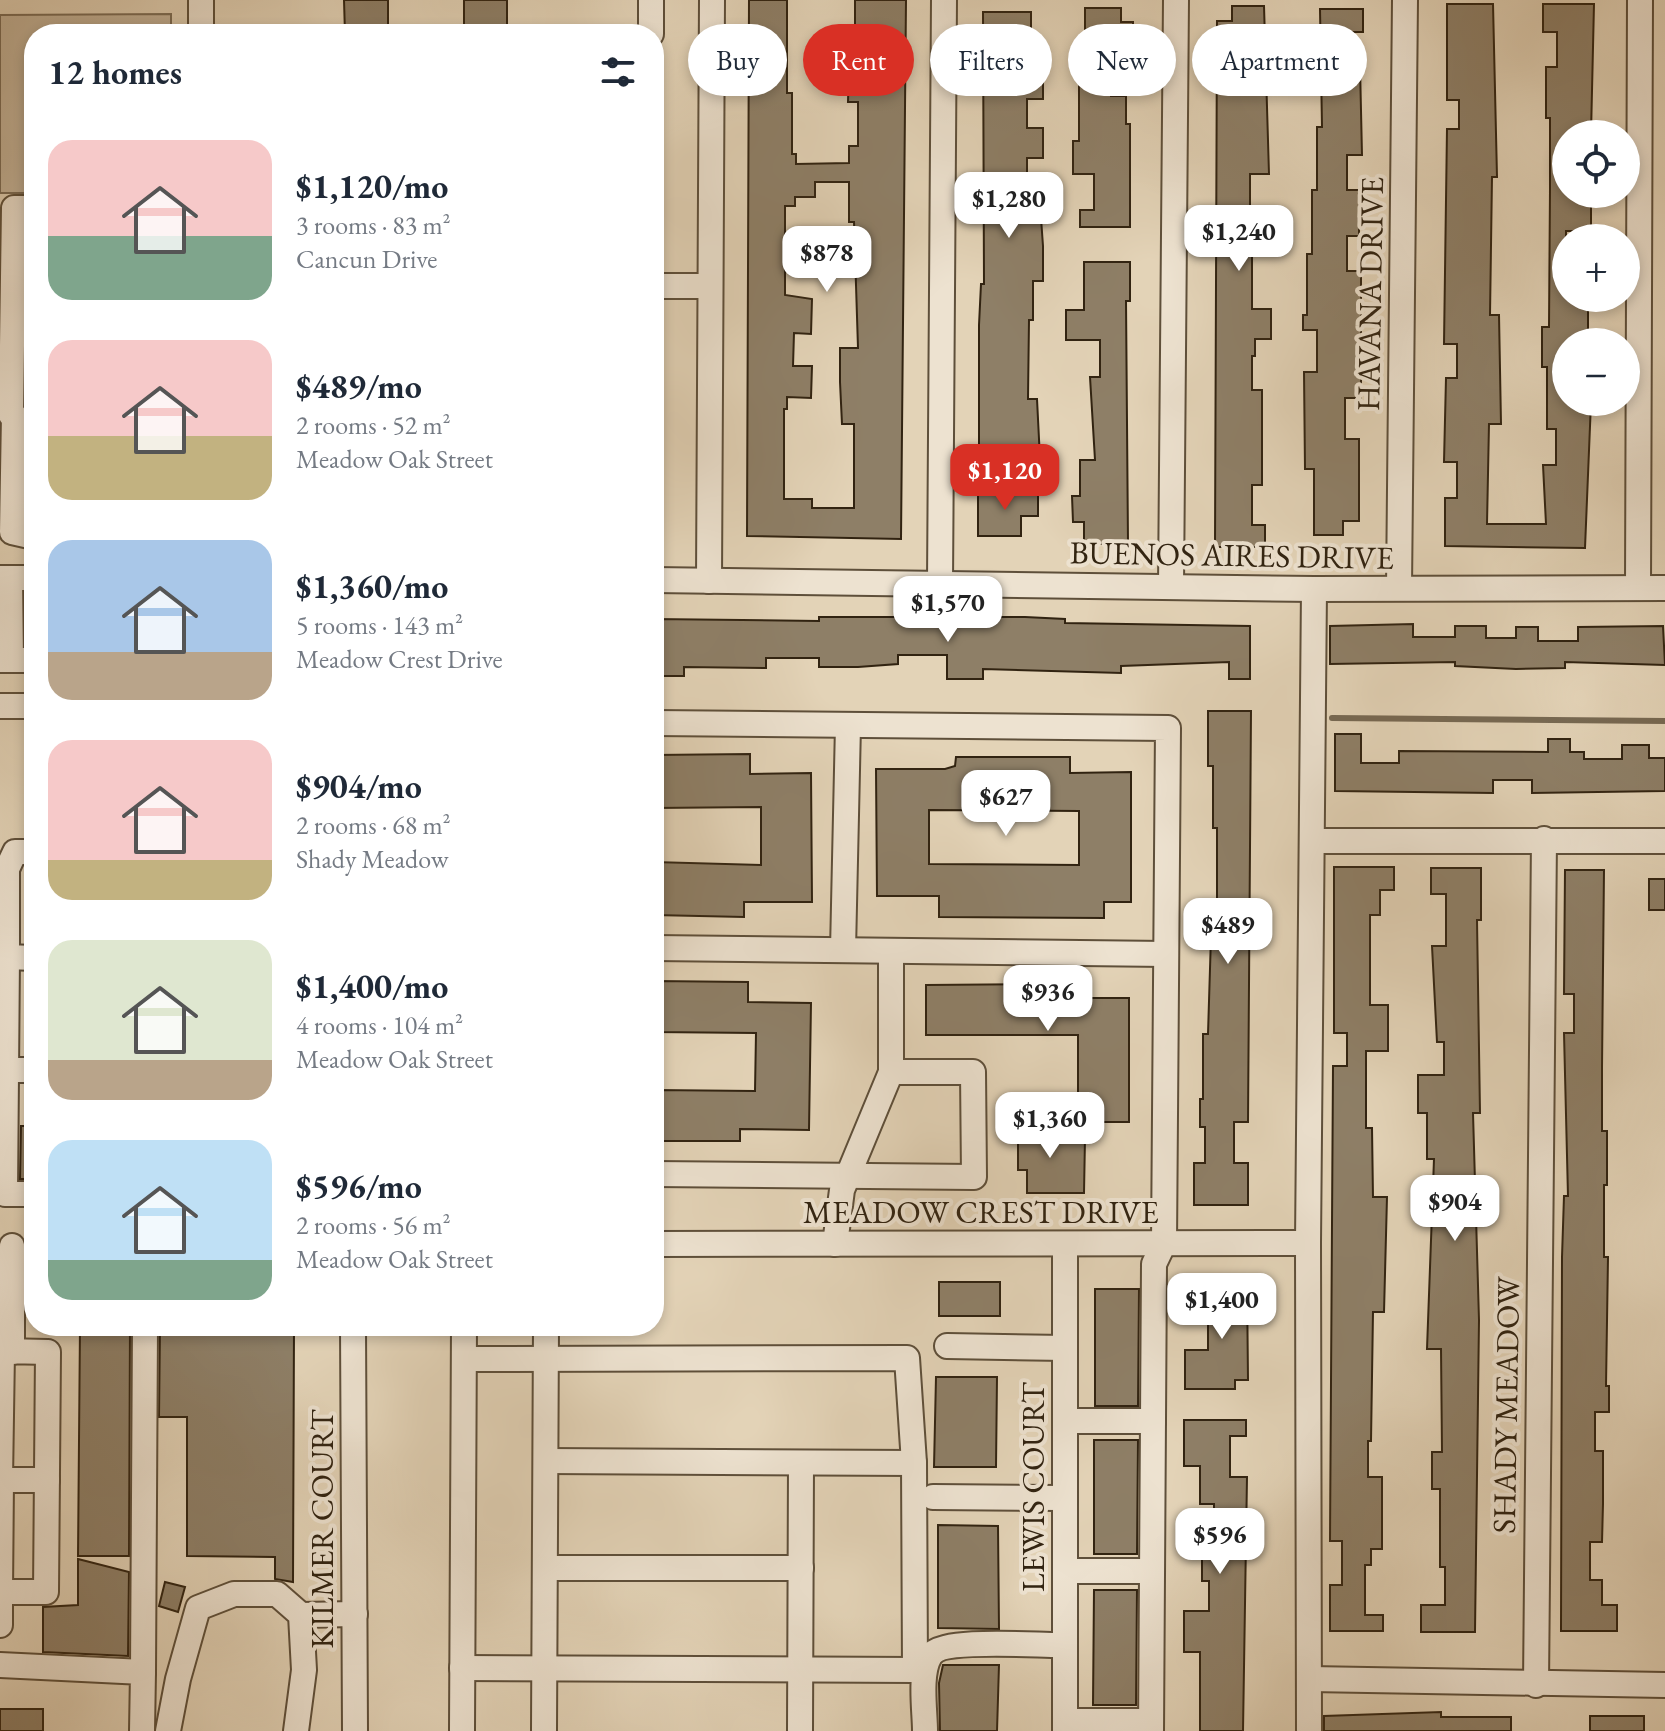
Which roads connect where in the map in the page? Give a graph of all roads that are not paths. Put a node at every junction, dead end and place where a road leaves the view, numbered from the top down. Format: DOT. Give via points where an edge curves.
graph roads {
  1 [pos="201,0"];
  2 [pos="651,0"];
  3 [pos="712,0"];
  4 [pos="944,0"];
  5 [pos="1176,0"];
  6 [pos="1405,0"];
  7 [pos="1640,0"];
  8 [pos="201,24"];
  9 [pos="651,24"];
  10 [pos="24,208"];
  11 [pos="664,286"];
  12 [pos="710,286"];
  13 [pos="15,415"];
  14 [pos="24,535"];
  15 [pos="15,578"];
  16 [pos="664,580"];
  17 [pos="709,581"];
  18 [pos="940,583"];
  19 [pos="1171,587"];
  20 [pos="1399,588"];
  21 [pos="1638,588"];
  22 [pos="1665,588"];
  23 [pos="1314,589"];
  24 [pos="15,660"];
  25 [pos="0,706"];
  26 [pos="24,706"];
  27 [pos="664,723"];
  28 [pos="848,725"];
  29 [pos="1544,839"];
  30 [pos="1312,841"];
  31 [pos="1665,841"];
  32 [pos="24,852"];
  33 [pos="4,869"];
  34 [pos="664,948"];
  35 [pos="843,950"];
  36 [pos="891,951"];
  37 [pos="1166,954"];
  38 [pos="7,957"];
  39 [pos="24,958"];
  40 [pos="3,1070"];
  41 [pos="24,1070"];
  42 [pos="891,1072"];
  43 [pos="664,1174"];
  44 [pos="847,1176"];
  45 [pos="24,1194"];
  46 [pos="1164,1243"];
  47 [pos="1308,1243"];
  48 [pos="664,1244"];
  49 [pos="835,1244"];
  50 [pos="1065,1244"];
  51 [pos="15,1246"];
  52 [pos="145,1336"];
  53 [pos="353,1336"];
  54 [pos="464,1336"];
  55 [pos="546,1336"];
  56 [pos="947,1346"];
  57 [pos="1065,1348"];
  58 [pos="12,1352"];
  59 [pos="546,1358"];
  60 [pos="464,1359"];
  61 [pos="1065,1421"];
  62 [pos="1153,1421"];
  63 [pos="546,1461"];
  64 [pos="914,1463"];
  65 [pos="801,1464"];
  66 [pos="1,1480"];
  67 [pos="47,1480"];
  68 [pos="933,1497"];
  69 [pos="1065,1498"];
  70 [pos="545,1568"];
  71 [pos="801,1568"];
  72 [pos="1065,1571"];
  73 [pos="1152,1571"];
  74 [pos="0,1592"];
  75 [pos="355,1614"];
  76 [pos="301,1615"];
  77 [pos="0,1625"];
  78 [pos="1065,1645"];
  79 [pos="0,1665"];
  80 [pos="462,1668"];
  81 [pos="545,1669"];
  82 [pos="800,1669"];
  83 [pos="915,1670"];
  84 [pos="143,1672"];
  85 [pos="1310,1679"];
  86 [pos="1536,1685"];
  87 [pos="1665,1685"];
  88 [pos="1065,1726"];
  89 [pos="1151,1726"];
  90 [pos="142,1731"];
  91 [pos="168,1731"];
  92 [pos="296,1731"];
  93 [pos="355,1731"];
  94 [pos="462,1731"];
  95 [pos="544,1731"];
  96 [pos="800,1731"];
  97 [pos="914,1731"];
  98 [pos="925,1731"];
  99 [pos="1309,1731"];
  1 -- 8 [label="street"];
  2 -- 9 [label="street"];
  3 -- 12 [label="street"];
  4 -- 18 [label="street"];
  5 -- 19 [label="street"];
  6 -- 20 [label="street, HAVANA DRIVE"];
  7 -- 21 [label="street"];
  10 -- 13 [label="street" via="14,208"];
  11 -- 12 [label="street"];
  12 -- 17 [label="street"];
  13 -- 14 [label="street" via="12,532"];
  15 -- 24 [label="street"];
  16 -- 17 [label="street, BUENOS AIRES DRIVE"];
  17 -- 18 [label="street, BUENOS AIRES DRIVE"];
  18 -- 19 [label="street, BUENOS AIRES DRIVE"];
  19 -- 23 [label="street, BUENOS AIRES DRIVE"];
  20 -- 21 [label="street, BUENOS AIRES DRIVE"];
  20 -- 23 [label="street, BUENOS AIRES DRIVE"];
  21 -- 22 [label="street, BUENOS AIRES DRIVE"];
  23 -- 30 [label="street"];
  25 -- 26 [label="street"];
  27 -- 28 [label="street"];
  28 -- 35 [label="street"];
  28 -- 37 [label="street" via="1168,728"];
  29 -- 30 [label="street"];
  29 -- 31 [label="street"];
  29 -- 86 [label="street, SHADY MEADOW"];
  30 -- 47 [label="street"];
  32 -- 33 [label="street" via="15,852"];
  33 -- 38 [label="street"];
  34 -- 35 [label="street"];
  35 -- 36 [label="street"];
  36 -- 37 [label="street"];
  36 -- 42 [label="street"];
  37 -- 46 [label="street"];
  38 -- 39 [label="street"];
  38 -- 40 [label="street"];
  40 -- 41 [label="street"];
  40 -- 45 [label="street" via="5,1194"];
  42 -- 44 [label="street"];
  42 -- 44 [label="street" via="973,1072 974,1177"];
  43 -- 44 [label="street"];
  44 -- 49 [label="street"];
  46 -- 47 [label="street, MEADOW CREST DRIVE"];
  46 -- 50 [label="street, MEADOW CREST DRIVE"];
  46 -- 62 [label="street" via="1154,1264"];
  47 -- 85 [label="street"];
  48 -- 49 [label="street, MEADOW CREST DRIVE"];
  49 -- 50 [label="street, MEADOW CREST DRIVE"];
  50 -- 57 [label="street, LEWIS COURT"];
  51 -- 58 [label="street"];
  52 -- 84 [label="street"];
  53 -- 75 [label="street, KILMER COURT"];
  54 -- 60 [label="street"];
  55 -- 59 [label="street"];
  56 -- 57 [label="street"];
  57 -- 61 [label="street, LEWIS COURT"];
  58 -- 66 [label="street" via="2,1351"];
  58 -- 67 [label="street" via="48,1352"];
  59 -- 60 [label="street"];
  59 -- 63 [label="street"];
  59 -- 64 [label="street" via="907,1358"];
  60 -- 80 [label="street"];
  61 -- 62 [label="street"];
  61 -- 69 [label="street, LEWIS COURT"];
  62 -- 73 [label="street"];
  63 -- 65 [label="street"];
  63 -- 70 [label="street"];
  64 -- 65 [label="street"];
  64 -- 83 [label="street"];
  65 -- 71 [label="street"];
  66 -- 67 [label="street"];
  66 -- 74 [label="street"];
  67 -- 74 [label="street" via="46,1592"];
  68 -- 69 [label="street"];
  69 -- 72 [label="street, LEWIS COURT"];
  70 -- 71 [label="street"];
  70 -- 81 [label="street"];
  71 -- 82 [label="street"];
  72 -- 73 [label="street"];
  72 -- 78 [label="street, LEWIS COURT"];
  73 -- 89 [label="street"];
  74 -- 77 [label="street"];
  75 -- 76 [label="street"];
  75 -- 93 [label="street, KILMER COURT"];
  76 -- 91 [label="street" via="277,1594 234,1594 198,1608"];
  76 -- 92 [label="street" via="304,1670"];
  78 -- 88 [label="street, LEWIS COURT"];
  78 -- 98 [label="street" via="937,1649 929,1657 925,1683"];
  79 -- 84 [label="street"];
  80 -- 81 [label="street"];
  80 -- 94 [label="street"];
  81 -- 82 [label="street"];
  81 -- 95 [label="street"];
  82 -- 83 [label="street"];
  82 -- 96 [label="street"];
  83 -- 97 [label="street"];
  84 -- 90 [label="street"];
  85 -- 86 [label="street"];
  85 -- 99 [label="street"];
  86 -- 87 [label="street"];
  88 -- 89 [label="street"];
}
